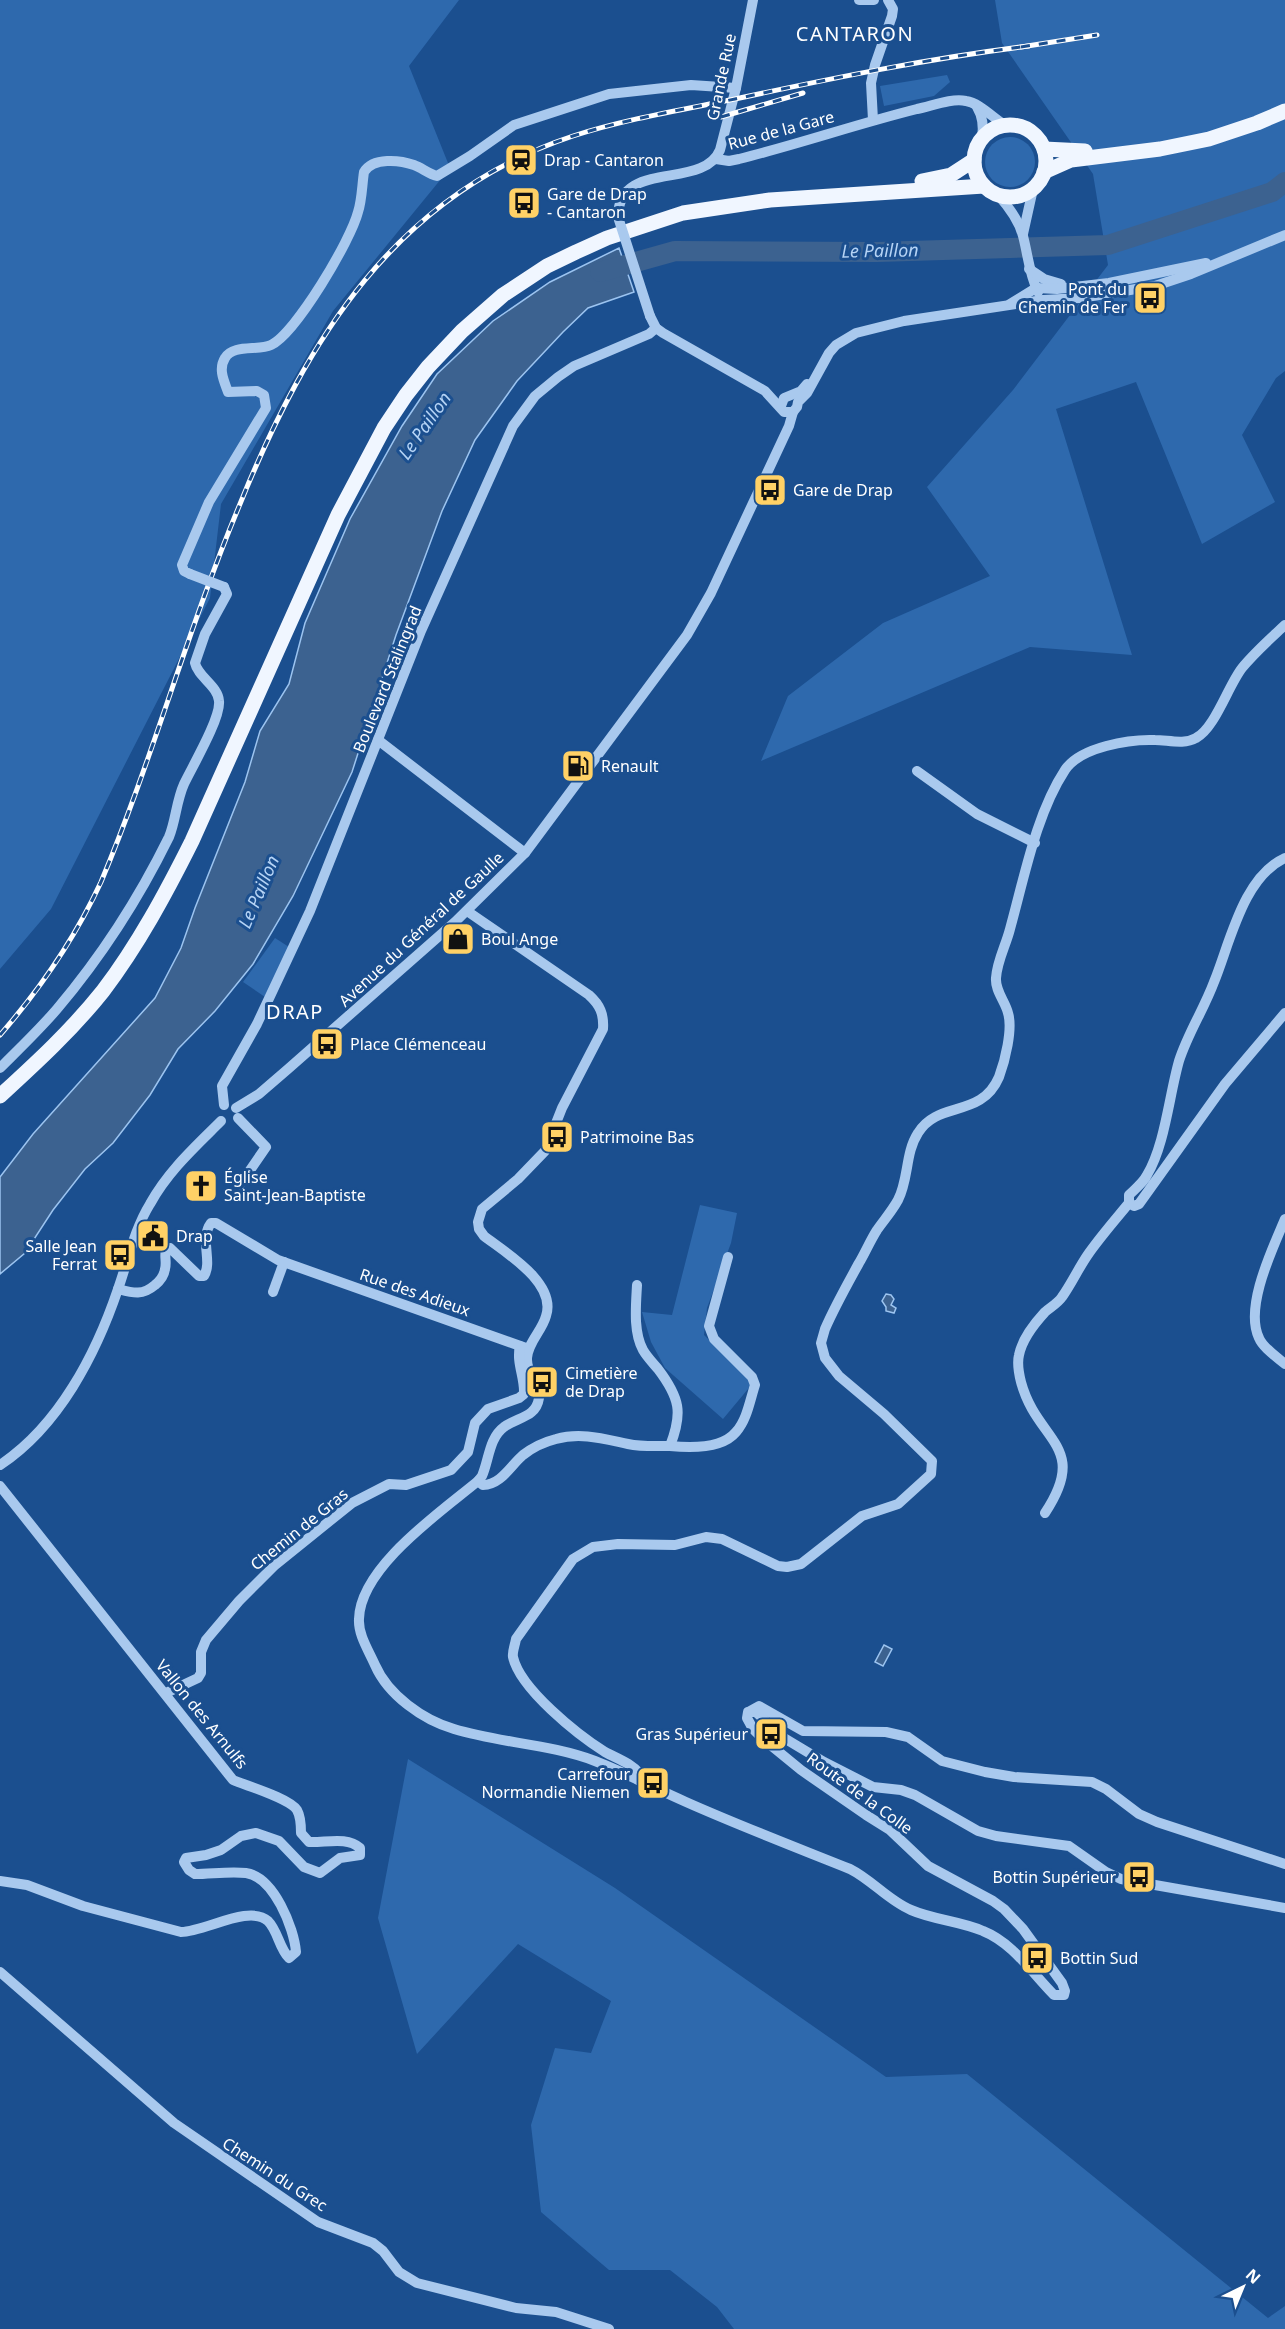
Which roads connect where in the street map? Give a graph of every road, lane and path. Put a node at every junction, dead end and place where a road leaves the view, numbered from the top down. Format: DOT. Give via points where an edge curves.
graph roads {
  1 [pos="753,0"];
  2 [pos="859,0"];
  3 [pos="874,0"];
  4 [pos="888,0"];
  5 [pos="736,88"];
  6 [pos="1285,103"];
  7 [pos="976,104"];
  8 [pos="1285,111"];
  9 [pos="873,120"];
  10 [pos="1005,125"];
  11 [pos="982,138"];
  12 [pos="1044,149"];
  13 [pos="716,159"];
  14 [pos="974,160"];
  15 [pos="1044,172"];
  16 [pos="984,186"];
  17 [pos="1031,194"];
  18 [pos="1002,199"];
  19 [pos="1023,234"];
  20 [pos="1285,235"];
  21 [pos="1227,259"];
  22 [pos="1029,269"];
  23 [pos="1083,286"];
  24 [pos="1036,288"];
  25 [pos="1043,300"];
  26 [pos="484,305"];
  27 [pos="1007,306"];
  28 [pos="656,328"];
  29 [pos="788,404"];
  30 [pos="1285,625"];
  31 [pos="378,740"];
  32 [pos="917,771"];
  33 [pos="1035,843"];
  34 [pos="525,853"];
  35 [pos="1285,858"];
  36 [pos="468,911"];
  37 [pos="1285,1012"];
  38 [pos="0,1068"];
  39 [pos="0,1086"];
  40 [pos="0,1096"];
  41 [pos="224,1105"];
  42 [pos="237,1113"];
  43 [pos="221,1121"];
  44 [pos="235,1192"];
  45 [pos="1129,1203"];
  46 [pos="1285,1219"];
  47 [pos="728,1257"];
  48 [pos="288,1263"];
  49 [pos="637,1285"];
  50 [pos="118,1289"];
  51 [pos="273,1292"];
  52 [pos="525,1348"];
  53 [pos="1285,1364"];
  54 [pos="670,1446"];
  55 [pos="0,1464"];
  56 [pos="478,1481"];
  57 [pos="0,1486"];
  58 [pos="1045,1513"];
  59 [pos="166,1693"];
  60 [pos="750,1711"];
  61 [pos="638,1780"];
  62 [pos="1285,1864"];
  63 [pos="0,1881"];
  64 [pos="1285,1908"];
  65 [pos="0,1972"];
  66 [pos="609,2329"];
  1 -- 5 [label="street, Grande Rue"];
  2 -- 3 [label="street"];
  4 -- 9 [label="street" via="892,16 871,83"];
  5 -- 13 [label="street, Grande Rue"];
  5 -- 38 [label="street, bridge" via="691,85 609,94 514,125 437,176 397,162 367,166 358,212 340,254 293,324 272,344 233,351 225,356 221,367 228,392 257,391 264,395 266,408 209,502 182,565 184,572 224,587 227,594 205,634 195,663 218,696 219,706 183,785 175,822 149,876 106,945 58,1009"];
  6 -- 12 [label="main road" via="1209,130 1159,141 1087,151"];
  7 -- 9 [label="street, Rue de la Gare" via="954,101"];
  7 -- 10 [label="street"];
  7 -- 11 [label="street" via="982,116"];
  8 -- 15 [label="main road" via="1209,139 1071,160"];
  9 -- 13 [label="street, Rue de la Gare" via="739,159"];
  10 -- 11 [label="main road"];
  10 -- 12 [label="main road" via="1028,130"];
  11 -- 14 [label="main road"];
  12 -- 15 [label="main road"];
  13 -- 28 [label="street, Rue de la Gare, bridge" via="633,186 620,201 618,217"];
  14 -- 16 [label="main road"];
  14 -- 26 [label="main road" via="951,175 928,180 767,192 646,217 605,231 544,260 507,281"];
  15 -- 17 [label="main road"];
  16 -- 18 [label="main road"];
  16 -- 26 [label="main road" via="770,200 683,213 576,252"];
  17 -- 18 [label="main road"];
  17 -- 19 [label="street"];
  18 -- 19 [label="street"];
  19 -- 22 [label="street"];
  20 -- 21 [label="street"];
  21 -- 23 [label="street"];
  21 -- 25 [label="street" via="1143,288"];
  22 -- 23 [label="street" via="1053,282"];
  22 -- 24 [label="street"];
  23 -- 24 [label="street"];
  24 -- 25 [label="street"];
  24 -- 27 [label="street"];
  25 -- 27 [label="street"];
  26 -- 39 [label="main road" via="423,361 378,422 332,510 186,838 129,940 92,991"];
  26 -- 40 [label="main road" via="406,395 360,470 192,841 135,945 76,1022"];
  27 -- 29 [label="street" via="904,321 856,333 837,345 812,380"];
  28 -- 29 [label="street"];
  28 -- 31 [label="street, Boulevard Stalingrad" via="574,366 535,396 513,426 421,631"];
  29 -- 34 [label="street, Avenue du Général de Gaulle" via="789,426 711,593 687,634"];
  30 -- 33 [label="street" via="1241,670 1197,738 1184,742 1124,741 1084,754 1066,768"];
  31 -- 34 [label="street"];
  31 -- 41 [label="street, Boulevard Stalingrad" via="310,911 257,1024 222,1086"];
  32 -- 33 [label="street" via="977,814"];
  33 -- 61 [label="street" via="998,963 996,981 1009,1020 1006,1054 994,1088 975,1104 936,1115 917,1133 899,1198 833,1310 821,1343 825,1358 839,1376 932,1461 931,1474 898,1504 862,1516 801,1564 778,1566 722,1539 706,1537 675,1545 592,1547 573,1559 516,1640 512,1654 516,1667 536,1694 562,1720 633,1766"];
  34 -- 36 [label="street, Avenue du Général de Gaulle"];
  35 -- 45 [label="street" via="1267,870 1251,891 1180,1059 1155,1160 1129,1195"];
  36 -- 42 [label="street, Avenue du Général de Gaulle"];
  36 -- 52 [label="street" via="589,995 603,1019 603,1029 562,1108 545,1151 487,1203 479,1215 479,1229 484,1236 529,1271 544,1292 546,1316"];
  37 -- 45 [label="street" via="1225,1084 1139,1204"];
  41 -- 42 [label="street" via="231,1104"];
  41 -- 43 [label="street" via="218,1112"];
  42 -- 43 [label="street" via="231,1124"];
  42 -- 44 [label="street" via="266,1147"];
  43 -- 50 [label="street" via="158,1189 138,1228"];
  45 -- 58 [label="street" via="1088,1254 1061,1298 1025,1337 1018,1356 1025,1396 1060,1451 1064,1472"];
  46 -- 53 [label="street" via="1269,1258 1254,1314 1259,1339"];
  47 -- 54 [label="street" via="709,1326 714,1339 752,1377 755,1385 744,1420 735,1434 713,1445"];
  48 -- 50 [label="street, Rue des Adieux" via="211,1223 205,1239 204,1276 199,1276 170,1248 164,1254 165,1273 160,1281 146,1292 136,1294"];
  48 -- 51 [label="street"];
  48 -- 52 [label="street, Rue des Adieux"];
  49 -- 54 [label="street" via="642,1349 674,1395 679,1417"];
  50 -- 55 [label="street" via="91,1354 60,1403 29,1440"];
  52 -- 56 [label="street" via="539,1391 538,1404 529,1415 498,1433"];
  52 -- 59 [label="street, Chemin de Gras" via="518,1357 524,1394 488,1409 475,1423 468,1452 451,1470 406,1485 389,1484 352,1503 275,1565 238,1601 206,1640 198,1678"];
  54 -- 56 [label="street" via="589,1436 556,1439 521,1456 493,1482 483,1485"];
  56 -- 61 [label="street" via="409,1538 371,1586 361,1606 360,1633 378,1671 407,1704 453,1729 568,1753"];
  57 -- 59 [label="street, Vallon des Arnulfs"];
  59 -- 63 [label="street, Vallon des Arnulfs" via="233,1780 296,1809 302,1833 309,1842 342,1840 360,1848 360,1855 340,1858 320,1873 304,1867 279,1841 256,1833 241,1836 221,1850 186,1858 184,1862 195,1874 257,1876 281,1905 295,1937 296,1952 288,1958 267,1920 258,1916 248,1914 194,1932 181,1932 83,1906 27,1885"];
  60 -- 61 [label="street, Route de la Colle" via="747,1718 753,1729 801,1770 890,1830 928,1866 1004,1909 1062,1983 1064,1995 1054,1995 997,1938 911,1911 865,1876"];
  60 -- 62 [label="street" via="759,1706 803,1731 900,1735 913,1739 942,1761 985,1773 1092,1782 1157,1822"];
  60 -- 64 [label="street, Route de la Colle" via="824,1762 873,1786 915,1795 978,1831 1070,1846 1121,1879"];
  65 -- 66 [label="street, Chemin du Grec" via="174,2123 318,2222 373,2243 399,2272 417,2283 516,2308 556,2312"];
}
